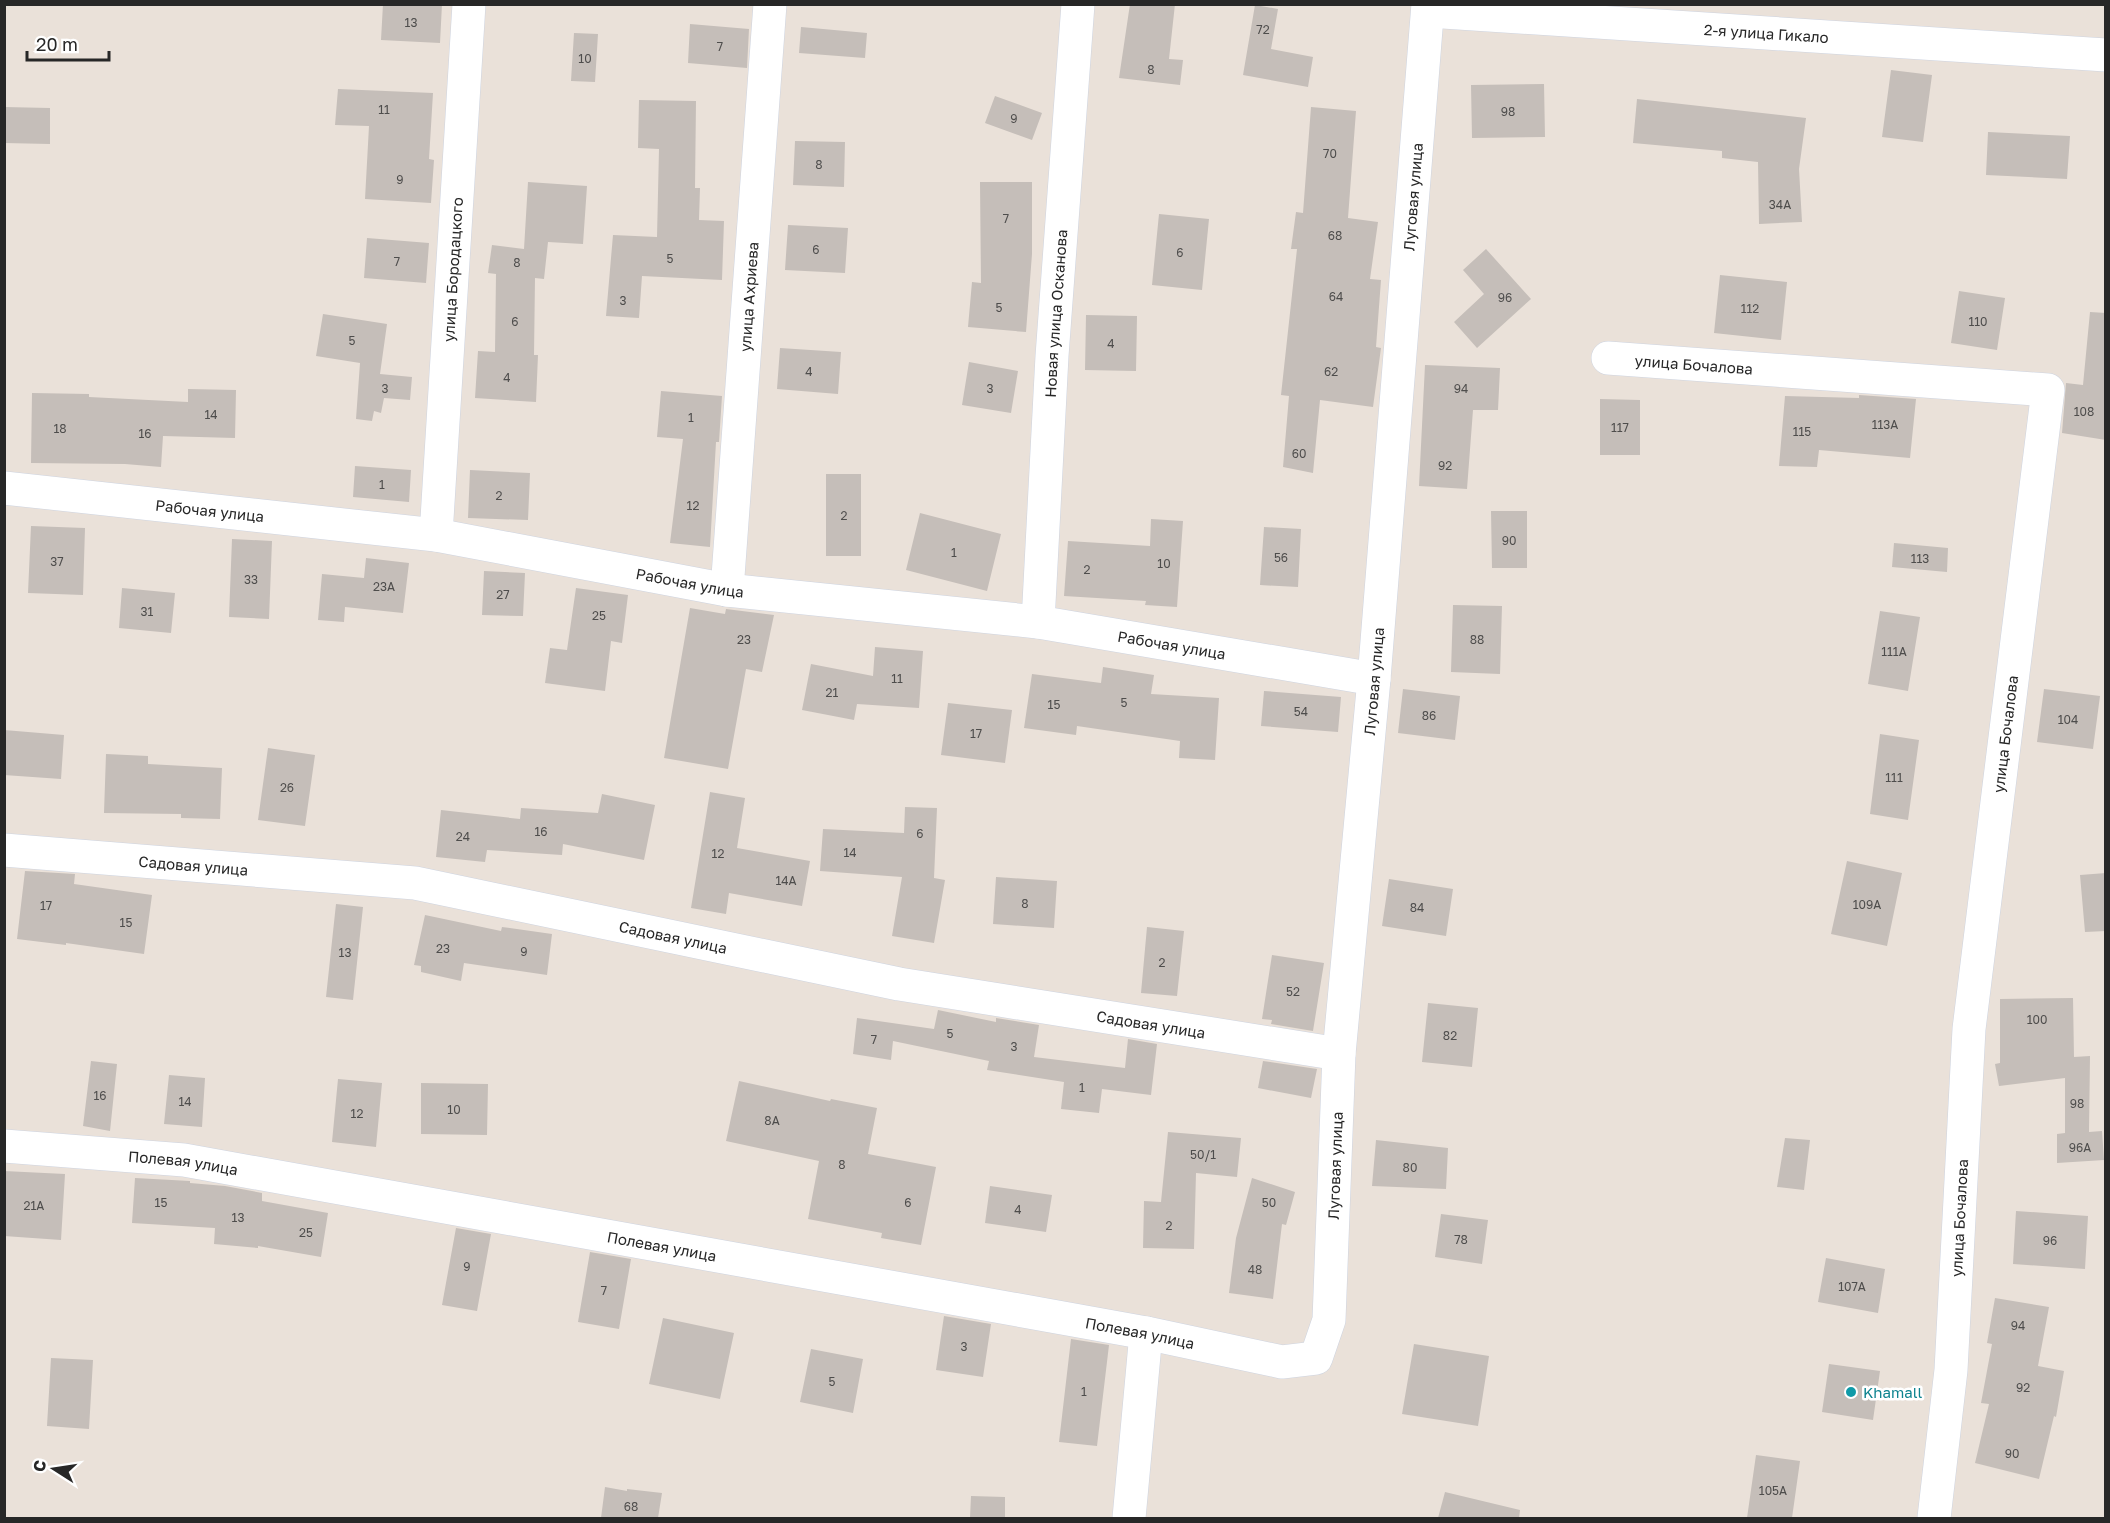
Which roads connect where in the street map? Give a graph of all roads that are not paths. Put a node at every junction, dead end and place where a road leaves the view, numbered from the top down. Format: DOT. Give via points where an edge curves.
graph roads {
  1 [pos="469,4"];
  2 [pos="770,4"];
  3 [pos="1078,4"];
  4 [pos="1428,8"];
  5 [pos="2106,55"];
  6 [pos="1608,358"];
  7 [pos="4,488"];
  8 [pos="436,535"];
  9 [pos="727,590"];
  10 [pos="1038,622"];
  11 [pos="1374,679"];
  12 [pos="4,850"];
  13 [pos="1339,1054"];
  14 [pos="4,1146"];
  15 [pos="1146,1333"];
  16 [pos="1316,1358"];
  17 [pos="1129,1518"];
  18 [pos="1934,1518"];
  1 -- 8 [label="street, улица Бородацкого"];
  2 -- 9 [label="street, улица Ахриева"];
  3 -- 10 [label="street, Новая улица Осканова" via="1052,356"];
  4 -- 5 [label="street, 2-я улица Гикало"];
  4 -- 11 [label="street, Луговая улица"];
  6 -- 18 [label="street, улица Бочалова" via="2048,390 1969,1029 1951,1370"];
  7 -- 8 [label="street, Рабочая улица"];
  8 -- 9 [label="street, Рабочая улица"];
  9 -- 10 [label="street, Рабочая улица"];
  10 -- 11 [label="street, Рабочая улица"];
  11 -- 13 [label="street, Луговая улица"];
  12 -- 13 [label="street, Садовая улица" via="415,883 899,984"];
  13 -- 16 [label="street, Луговая улица" via="1329,1320"];
  14 -- 15 [label="street, Полевая улица" via="184,1160"];
  15 -- 16 [label="street, Полевая улица" via="1282,1362"];
  15 -- 17 [label="street"];
}
